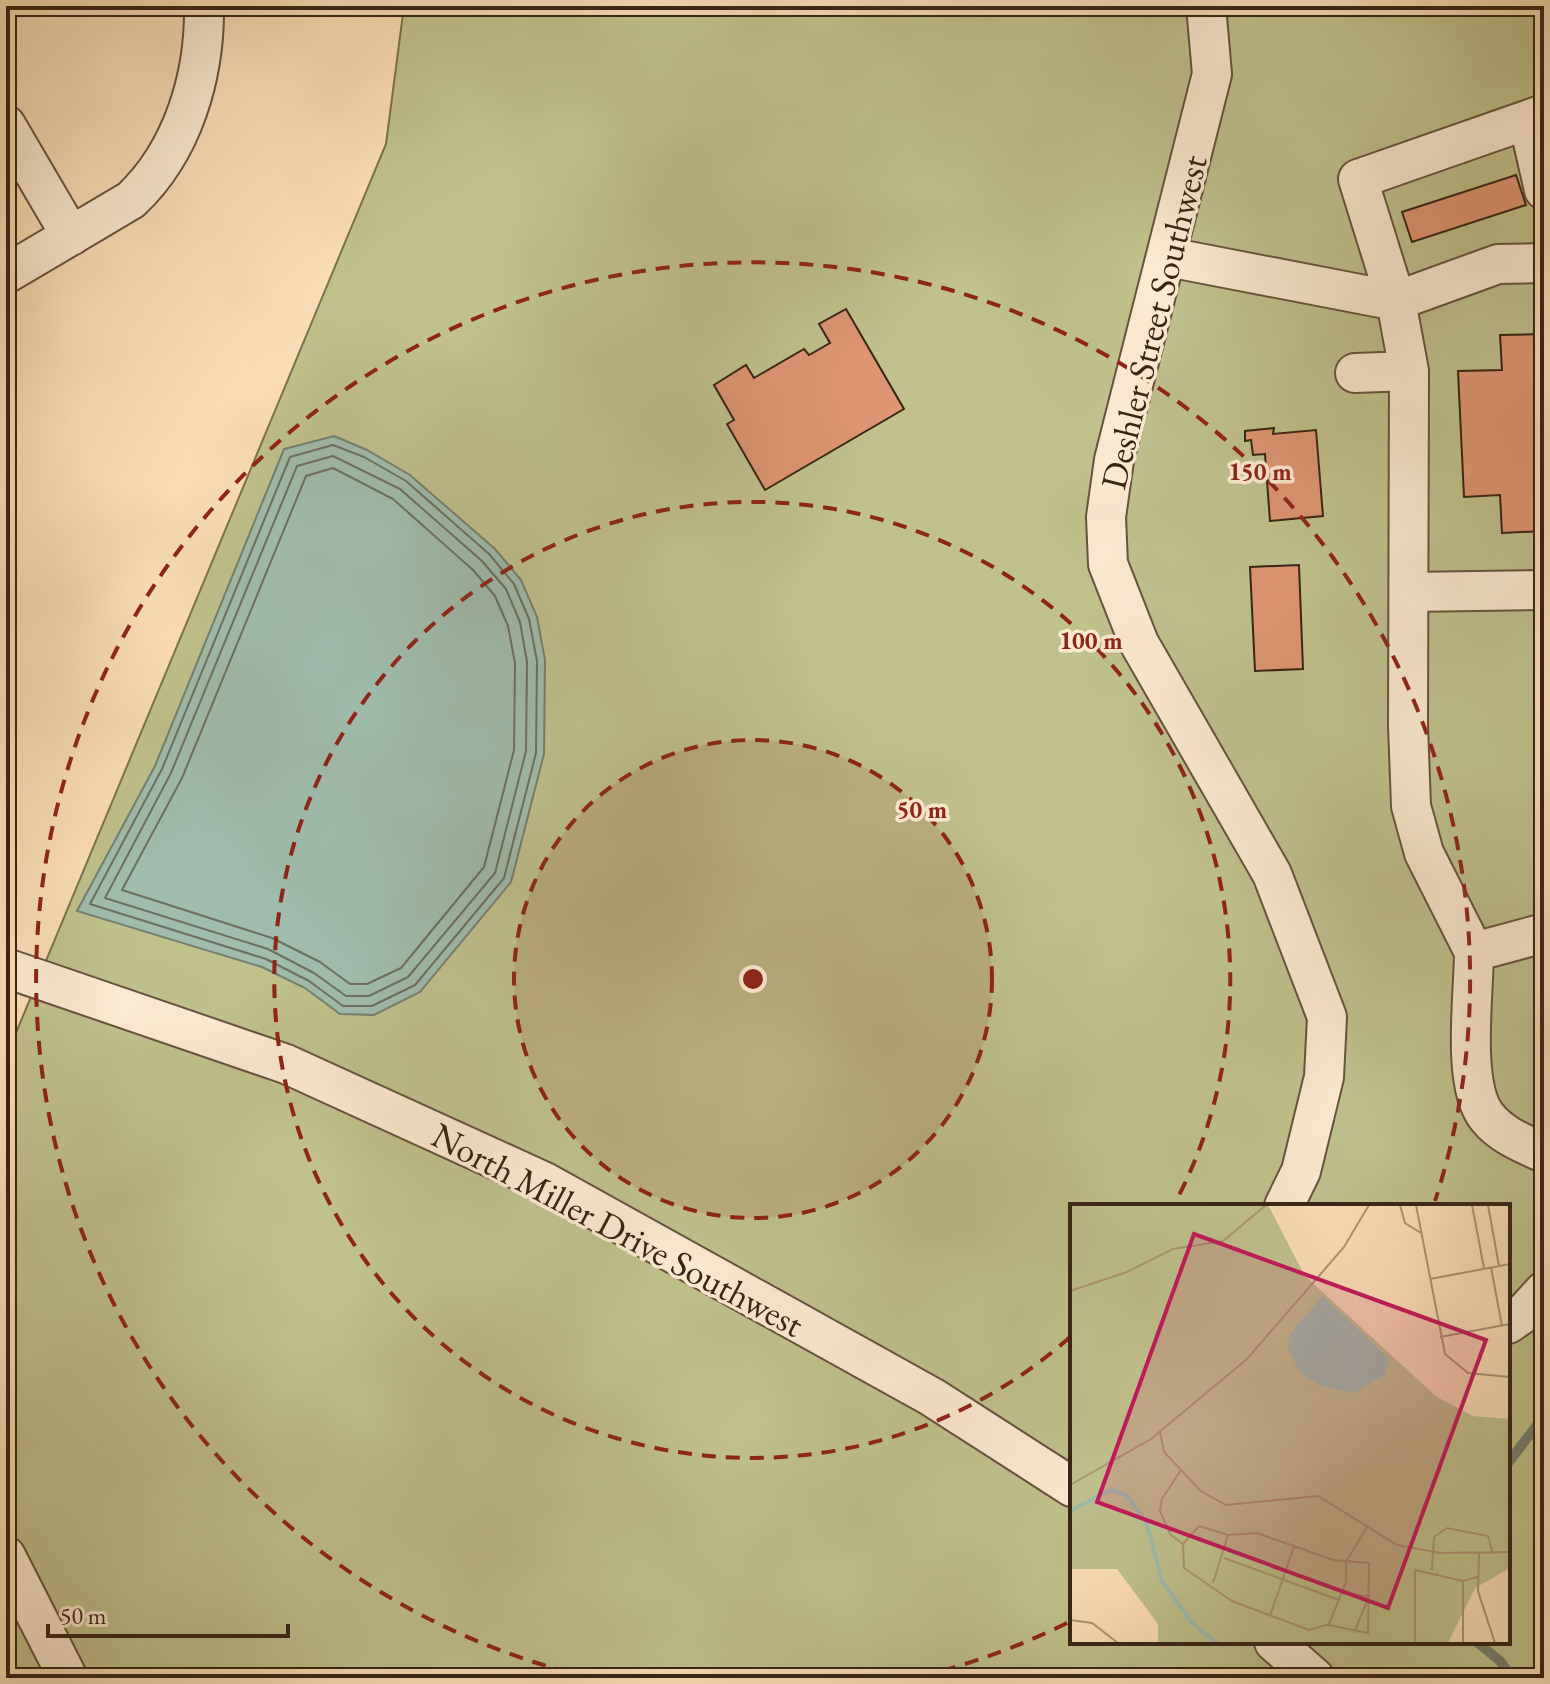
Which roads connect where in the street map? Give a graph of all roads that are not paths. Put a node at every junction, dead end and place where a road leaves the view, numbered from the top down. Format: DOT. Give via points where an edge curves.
graph roads {
  1 [pos="204,6"];
  2 [pos="1206,6"];
  3 [pos="1539,118"];
  4 [pos="6,125"];
  5 [pos="1544,190"];
  6 [pos="71,236"];
  7 [pos="1168,257"];
  8 [pos="1544,263"];
  9 [pos="6,274"];
  10 [pos="1396,301"];
  11 [pos="1409,371"];
  12 [pos="1355,373"];
  13 [pos="1544,590"];
  14 [pos="1410,592"];
  15 [pos="1544,933"];
  16 [pos="1474,952"];
  17 [pos="6,968"];
  18 [pos="1544,1153"];
  19 [pos="1285,1204"];
  20 [pos="1544,1291"];
  21 [pos="1510,1323"];
  22 [pos="1070,1486"];
  23 [pos="6,1556"];
  24 [pos="1276,1644"];
  25 [pos="68,1678"];
  26 [pos="1315,1678"];
  1 -- 6 [label="street" via="194,89 161,165 131,200"];
  2 -- 7 [label="street, Deshler Street Southwest" via="1212,74"];
  3 -- 5 [label="street"];
  3 -- 10 [label="street" via="1358,179"];
  4 -- 6 [label="street"];
  6 -- 9 [label="street"];
  7 -- 10 [label="street"];
  7 -- 19 [label="street, Deshler Street Southwest" via="1114,460 1106,517 1108,564 1139,643 1272,874 1327,1017 1324,1077 1301,1171"];
  8 -- 10 [label="street" via="1498,264"];
  10 -- 11 [label="street"];
  11 -- 12 [label="street"];
  11 -- 14 [label="street"];
  13 -- 14 [label="street"];
  14 -- 16 [label="street" via="1411,806 1424,853"];
  15 -- 16 [label="street"];
  16 -- 18 [label="street" via="1473,1086 1486,1116 1513,1139"];
  17 -- 22 [label="street, North Miller Drive Southwest" via="286,1064 545,1182 932,1397"];
  20 -- 21 [label="street"];
  23 -- 25 [label="street"];
  24 -- 26 [label="street"];
}
